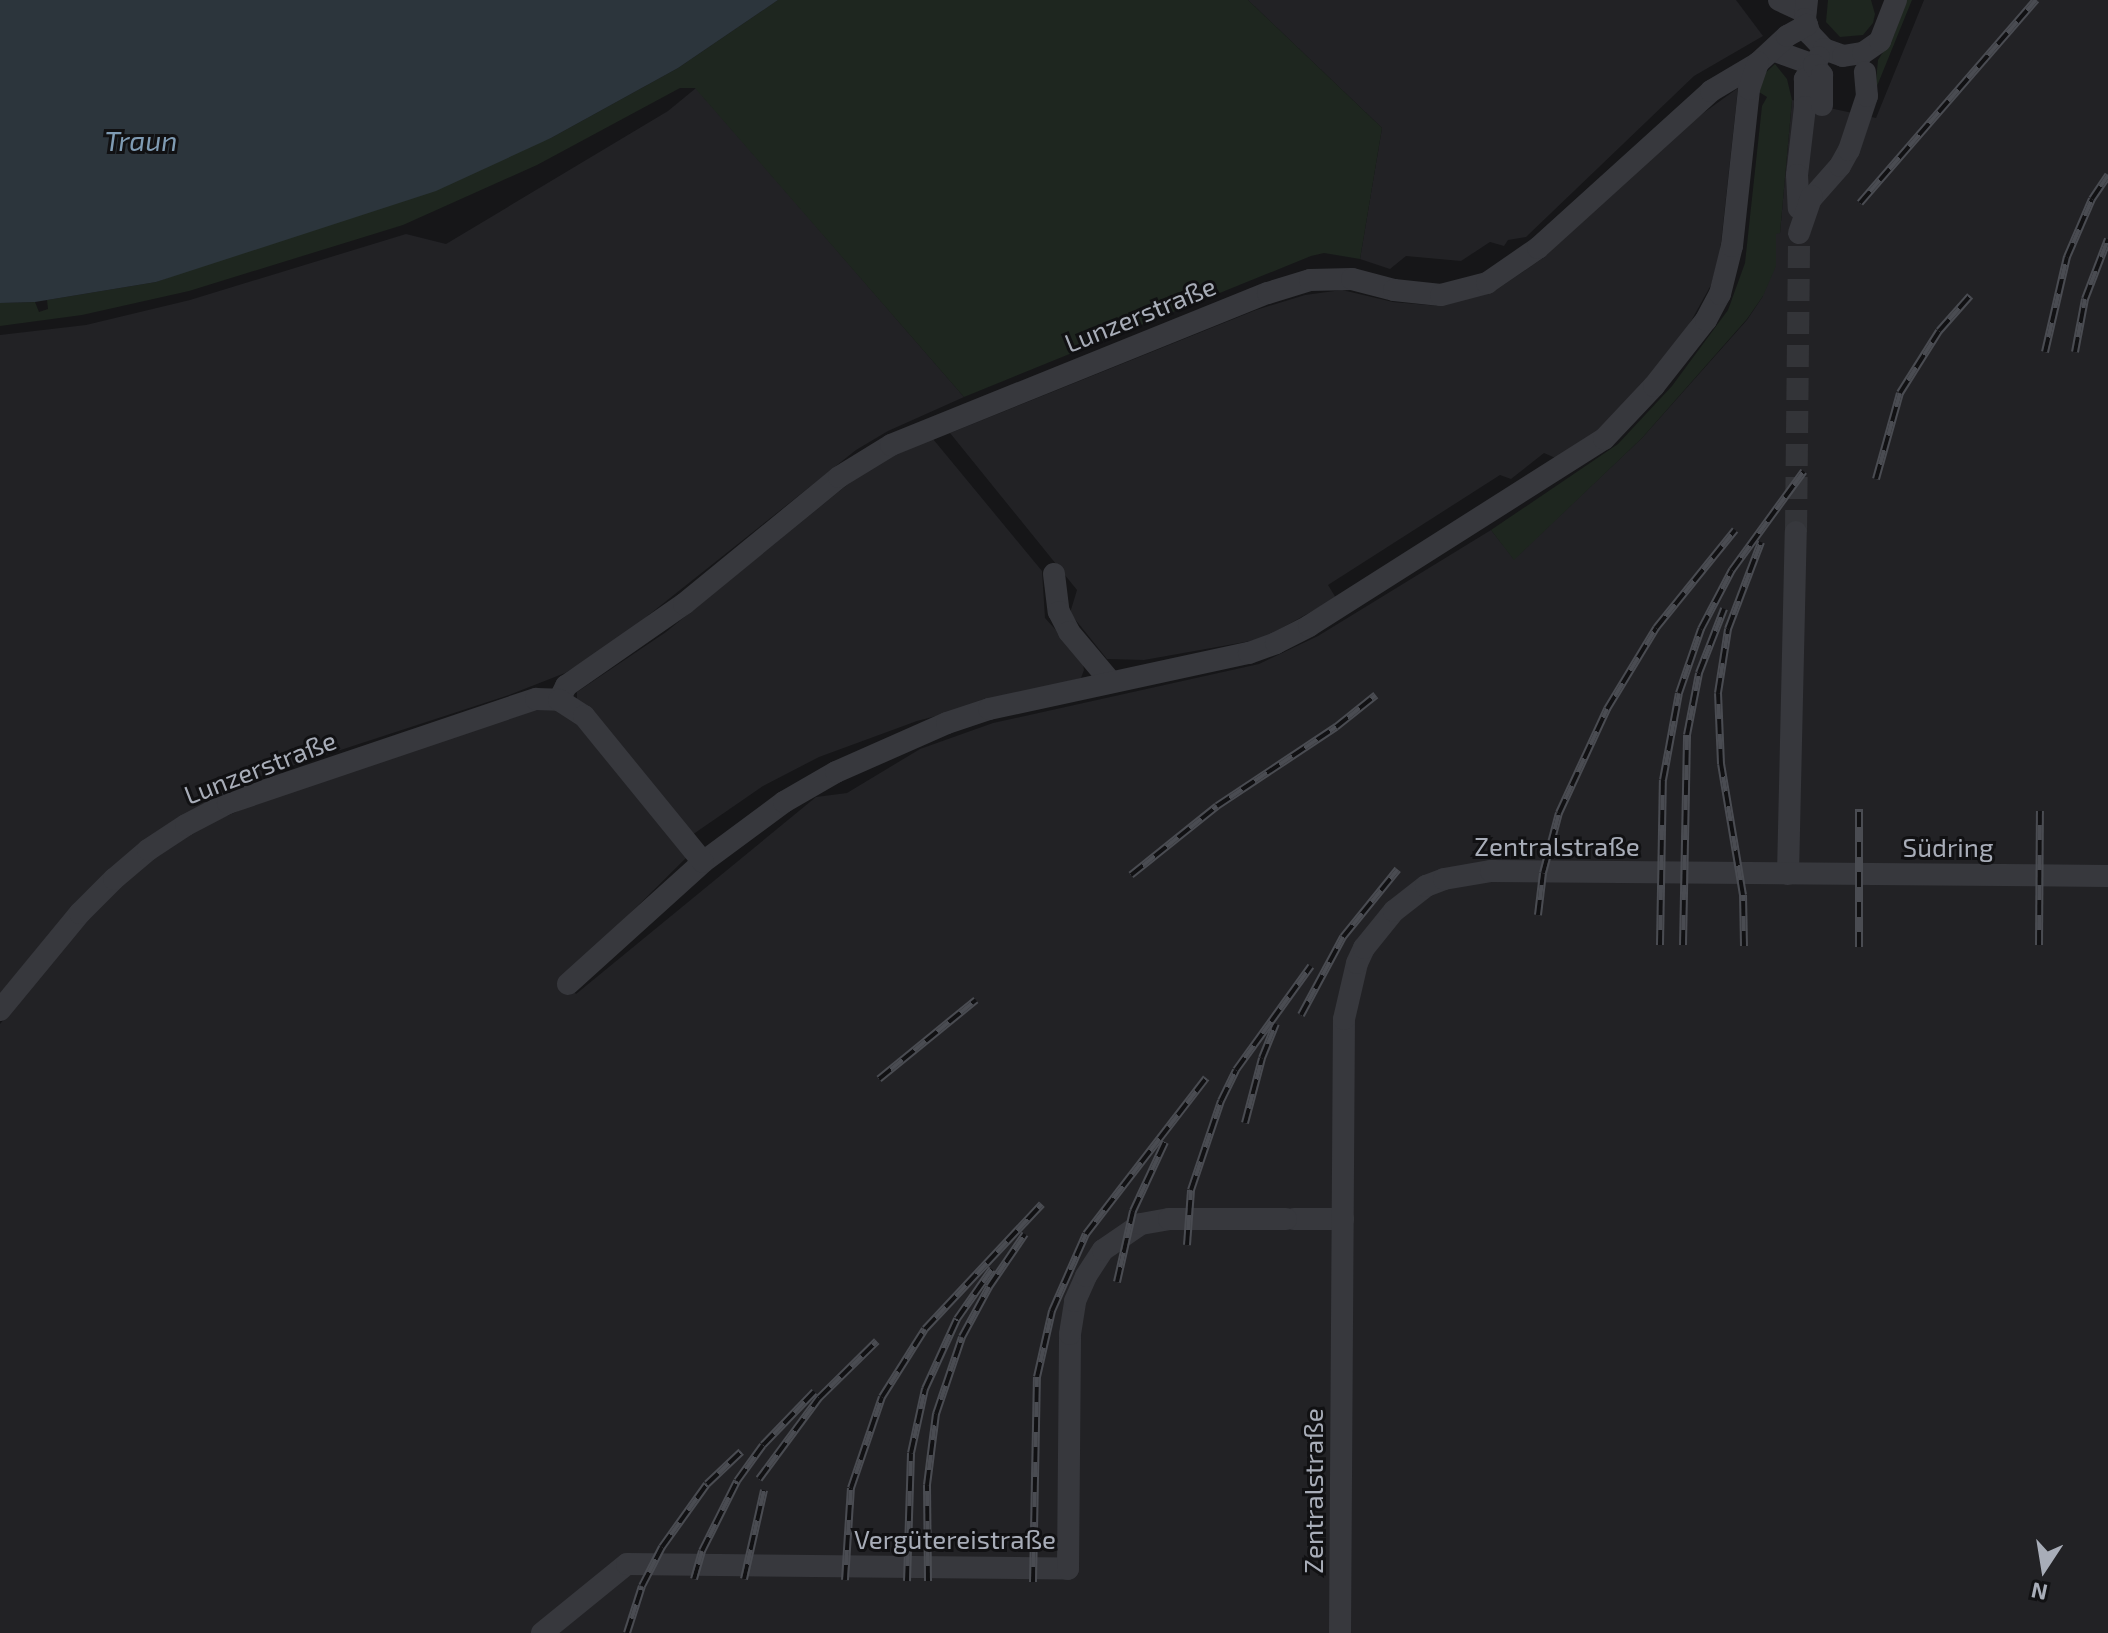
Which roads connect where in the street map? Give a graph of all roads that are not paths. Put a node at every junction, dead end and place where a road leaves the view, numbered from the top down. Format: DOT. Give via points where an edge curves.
graph roads {
  1 [pos="1892,4"];
  2 [pos="1805,25"];
  3 [pos="1872,48"];
  4 [pos="1773,50"];
  5 [pos="1865,72"];
  6 [pos="1804,204"];
  7 [pos="1796,532"];
  8 [pos="1054,574"];
  9 [pos="1111,682"];
  10 [pos="559,700"];
  11 [pos="703,862"];
  12 [pos="1788,874"];
  13 [pos="2108,876"];
  14 [pos="568,984"];
  15 [pos="0,1010"];
  16 [pos="1343,1219"];
  17 [pos="542,1633"];
  18 [pos="1340,1633"];
  1 -- 3 [label="street" via="1886,32"];
  2 -- 3 [label="street, Lunzerstraße" via="1843,56"];
  2 -- 4 [label="street, Lunzerstraße"];
  2 -- 4 [label="street" via="1792,19"];
  2 -- 6 [label="street" via="1805,107 1797,175"];
  2 -- 6 [label="street" via="1822,75"];
  3 -- 5 [label="street"];
  4 -- 9 [label="street" via="1749,89 1732,246 1720,294 1683,350 1612,432 1276,643"];
  4 -- 10 [label="street, Lunzerstraße" via="1711,91 1538,248 1487,283 1441,295 1352,279 1310,280 871,455 653,628 566,686"];
  5 -- 6 [label="street"];
  5 -- 6 [label="street" via="1867,96 1849,150"];
  7 -- 12 [label="street"];
  8 -- 9 [label="street" via="1059,612 1069,632"];
  9 -- 11 [label="street" via="989,709 889,747 784,802"];
  10 -- 11 [label="street" via="584,716"];
  10 -- 15 [label="street, Lunzerstraße" via="548,697 515,705 228,803 186,825 103,890"];
  11 -- 14 [label="street"];
  12 -- 13 [label="street, Südring"];
  12 -- 16 [label="street, Zentralstraße" via="1491,871 1444,879 1409,897 1364,948 1348,993"];
  16 -- 17 [label="street, Vergütereistraße" via="1169,1219 1141,1224 1103,1250 1075,1301 1070,1334 1068,1569 627,1564"];
  16 -- 18 [label="street, Zentralstraße"];
}
